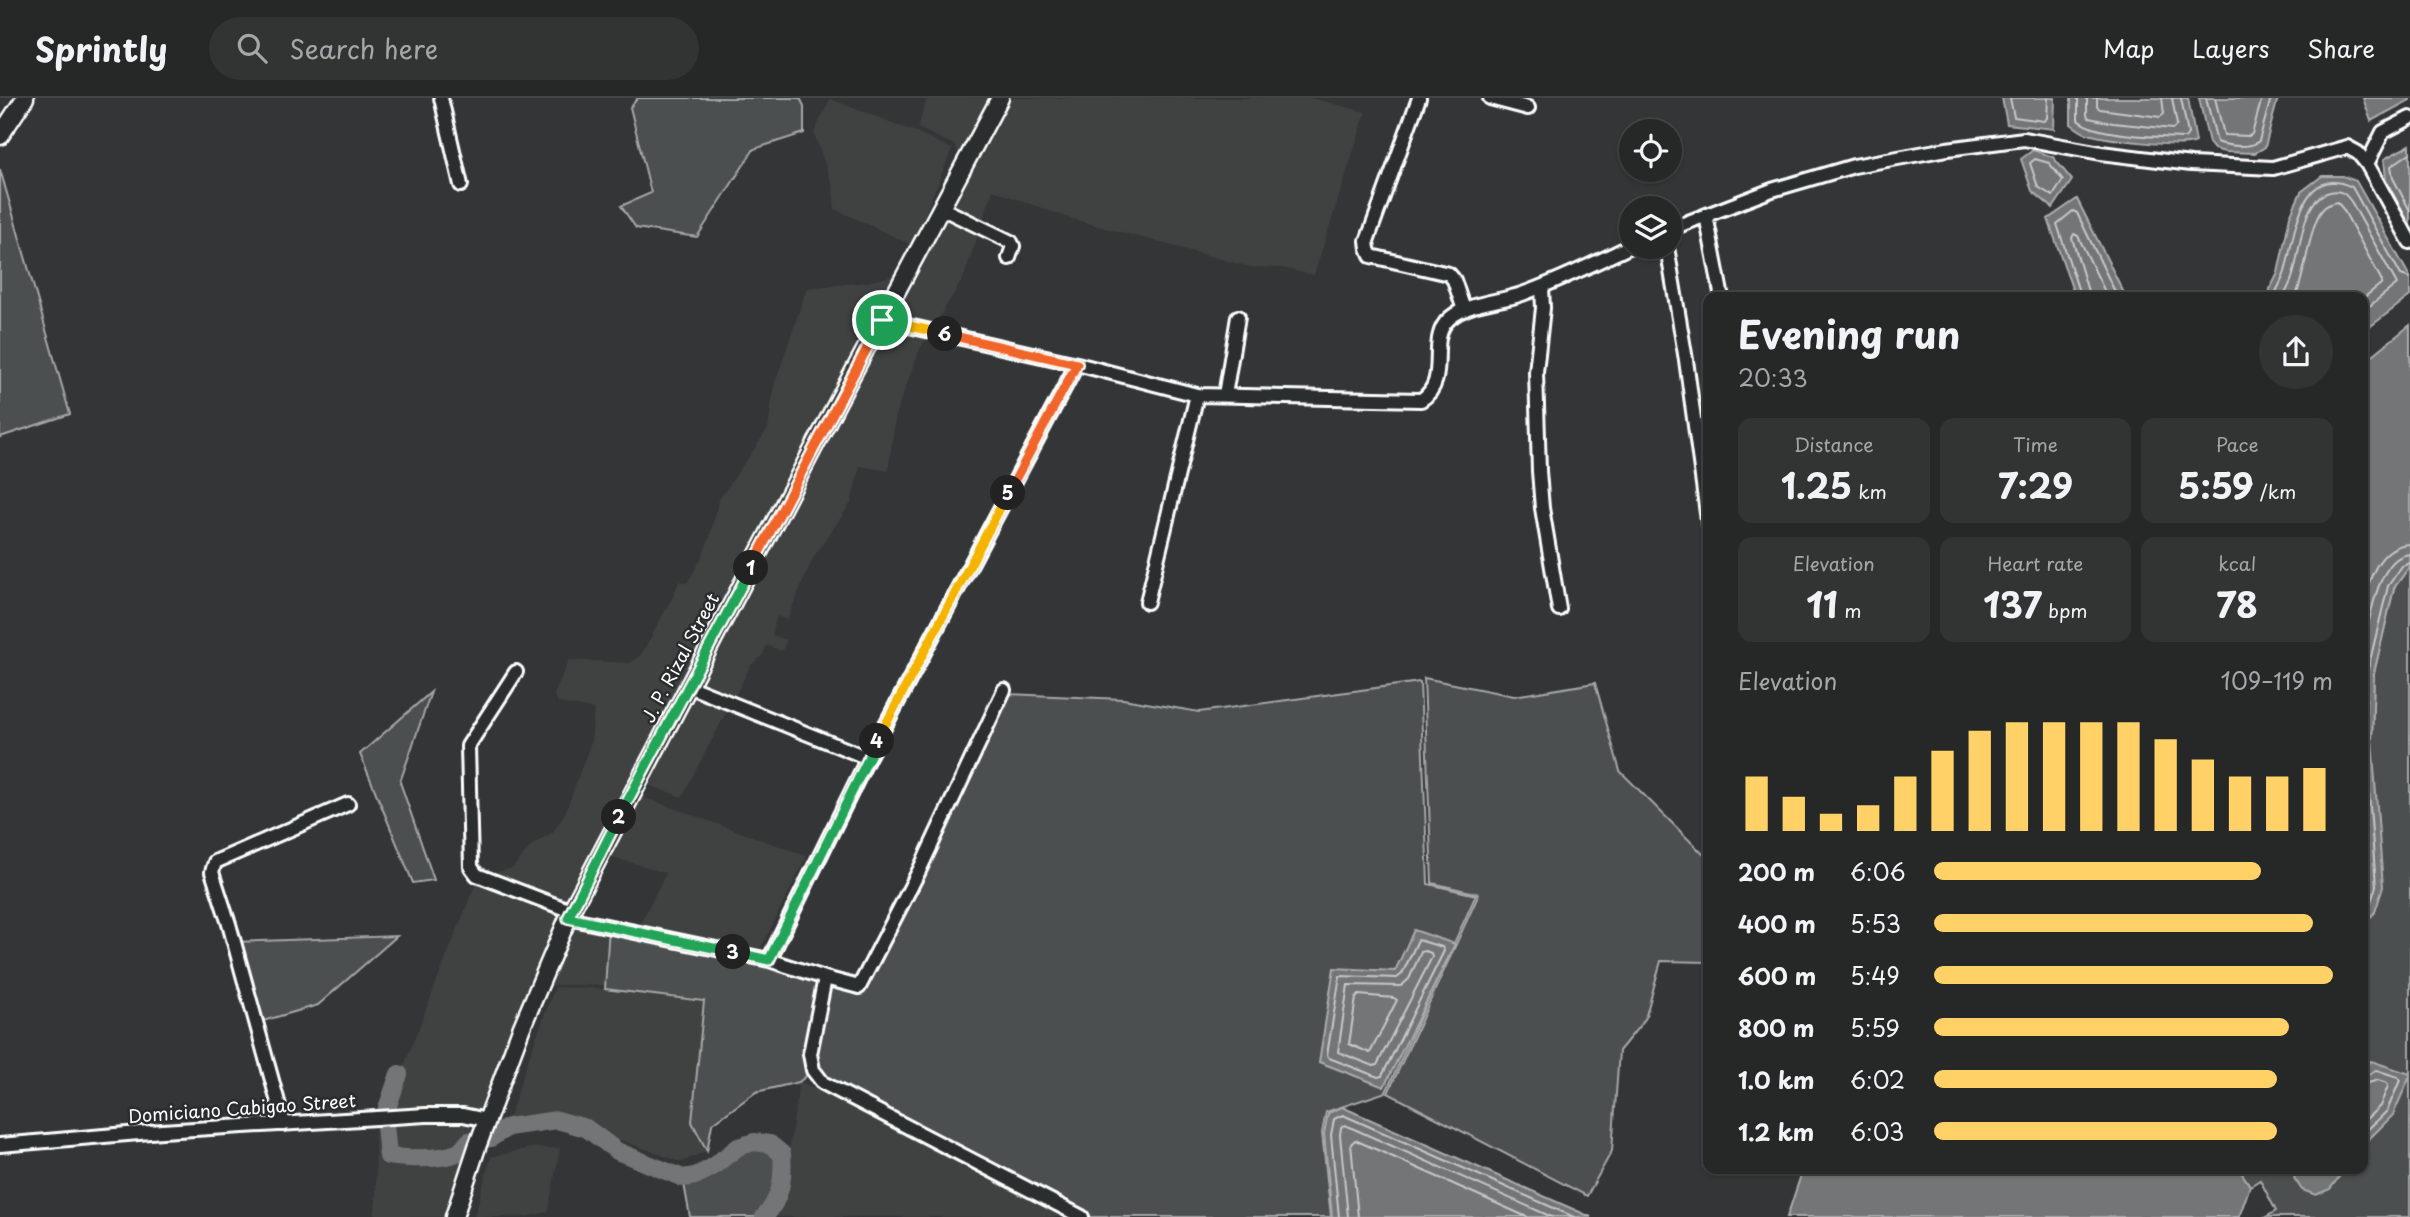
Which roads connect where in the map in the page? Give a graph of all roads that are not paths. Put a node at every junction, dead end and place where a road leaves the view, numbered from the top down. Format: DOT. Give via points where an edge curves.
graph roads {
  1 [pos="25,98"];
  2 [pos="440,98"];
  3 [pos="1000,98"];
  4 [pos="1419,98"];
  5 [pos="1493,98"];
  6 [pos="1528,108"];
  7 [pos="2410,118"];
  8 [pos="0,136"];
  9 [pos="2367,164"];
  10 [pos="461,185"];
  11 [pos="941,208"];
  12 [pos="1706,215"];
  13 [pos="1682,224"];
  14 [pos="2410,242"];
  15 [pos="1619,252"];
  16 [pos="1009,258"];
  17 [pos="1669,259"];
  18 [pos="1542,287"];
  19 [pos="1721,292"];
  20 [pos="1464,310"];
  21 [pos="1238,317"];
  22 [pos="882,320"];
  23 [pos="1077,364"];
  24 [pos="1198,395"];
  25 [pos="1226,395"];
  26 [pos="1703,484"];
  27 [pos="1147,602"];
  28 [pos="1559,609"];
  29 [pos="516,672"];
  30 [pos="688,686"];
  31 [pos="1004,690"];
  32 [pos="868,758"];
  33 [pos="348,804"];
  34 [pos="570,914"];
  35 [pos="769,960"];
  36 [pos="825,978"];
  37 [pos="284,1124"];
  38 [pos="482,1133"];
  39 [pos="0,1144"];
  40 [pos="454,1217"];
  41 [pos="1082,1217"];
  1 -- 8 [label="main road"];
  2 -- 10 [label="street"];
  3 -- 11 [label="main road, J. P. Rizal Street"];
  4 -- 20 [label="street" via="1367,249 1371,256 1449,274"];
  5 -- 6 [label="street"];
  7 -- 9 [label="street" via="2383,132"];
  9 -- 12 [label="street" via="2347,147 2273,167 2178,162 2024,139 1854,166"];
  9 -- 14 [label="street"];
  11 -- 16 [label="street" via="1011,242"];
  11 -- 22 [label="main road, J. P. Rizal Street"];
  12 -- 13 [label="street"];
  12 -- 19 [label="street"];
  15 -- 18 [label="street"];
  17 -- 26 [label="street"];
  18 -- 20 [label="street"];
  18 -- 28 [label="street" via="1536,372 1539,471"];
  20 -- 25 [label="street" via="1451,316 1440,334 1437,381 1421,400"];
  21 -- 25 [label="street"];
  22 -- 23 [label="street"];
  22 -- 30 [label="main road, J. P. Rizal Street"];
  23 -- 24 [label="street"];
  23 -- 32 [label="street"];
  24 -- 25 [label="street"];
  24 -- 27 [label="street"];
  29 -- 34 [label="street" via="468,746 472,870"];
  30 -- 32 [label="street"];
  30 -- 34 [label="main road, J. P. Rizal Street"];
  31 -- 36 [label="street" via="859,987"];
  32 -- 35 [label="street"];
  33 -- 37 [label="street" via="213,866"];
  34 -- 35 [label="street"];
  34 -- 38 [label="main road, J. P. Rizal Street"];
  35 -- 36 [label="street"];
  36 -- 41 [label="street" via="810,1054 813,1070 823,1083"];
  37 -- 38 [label="street, Domiciano Cabigao Street" via="463,1115"];
  37 -- 39 [label="street, Domiciano Cabigao Street"];
  38 -- 40 [label="main road, J. P. Rizal Street"];
}
